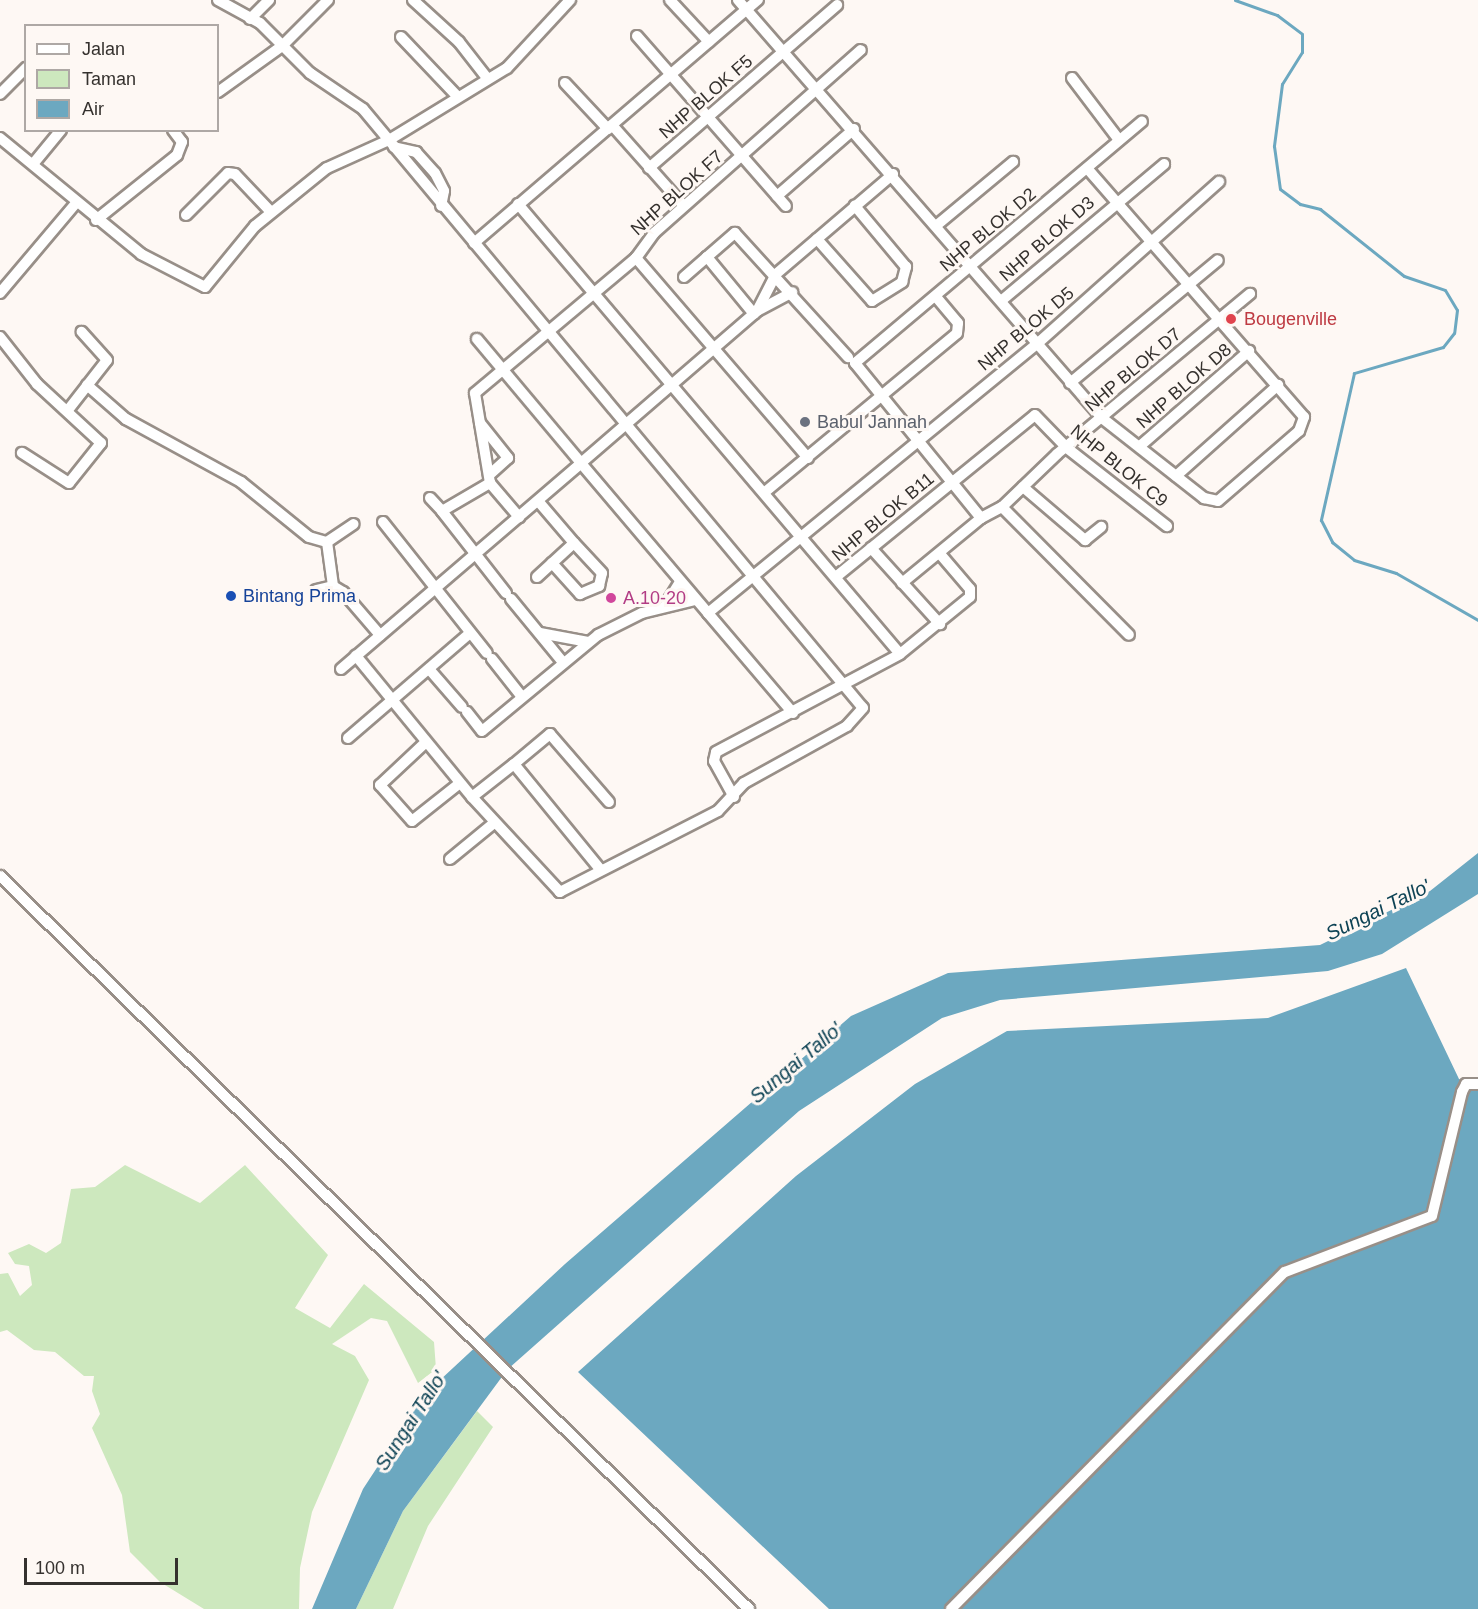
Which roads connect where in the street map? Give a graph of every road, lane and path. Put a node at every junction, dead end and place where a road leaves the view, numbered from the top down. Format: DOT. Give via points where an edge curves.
graph roads {
  1 [pos="218,0"];
  2 [pos="269,0"];
  3 [pos="328,0"];
  4 [pos="413,0"];
  5 [pos="570,0"];
  6 [pos="670,0"];
  7 [pos="738,0"];
  8 [pos="758,0"];
  9 [pos="837,5"];
  10 [pos="747,10"];
  11 [pos="250,20"];
  12 [pos="637,36"];
  13 [pos="401,37"];
  14 [pos="708,42"];
  15 [pos="282,46"];
  16 [pos="861,50"];
  17 [pos="785,52"];
  18 [pos="24,70"];
  19 [pos="669,76"];
  20 [pos="487,78"];
  21 [pos="1072,78"];
  22 [pos="565,83"];
  23 [pos="219,91"];
  24 [pos="819,91"];
  25 [pos="0,94"];
  26 [pos="456,95"];
  27 [pos="706,118"];
  28 [pos="1142,121"];
  29 [pos="610,127"];
  30 [pos="854,129"];
  31 [pos="59,132"];
  32 [pos="174,132"];
  33 [pos="0,138"];
  34 [pos="1119,140"];
  35 [pos="391,143"];
  36 [pos="742,157"];
  37 [pos="1013,162"];
  38 [pos="33,164"];
  39 [pos="1164,164"];
  40 [pos="649,168"];
  41 [pos="1087,168"];
  42 [pos="893,174"];
  43 [pos="1219,182"];
  44 [pos="777,196"];
  45 [pos="77,202"];
  46 [pos="1115,203"];
  47 [pos="518,204"];
  48 [pos="441,206"];
  49 [pos="684,206"];
  50 [pos="786,206"];
  51 [pos="855,206"];
  52 [pos="271,212"];
  53 [pos="186,215"];
  54 [pos="96,220"];
  55 [pos="937,225"];
  56 [pos="817,239"];
  57 [pos="1152,242"];
  58 [pos="474,243"];
  59 [pos="636,258"];
  60 [pos="707,258"];
  61 [pos="1218,260"];
  62 [pos="972,266"];
  63 [pos="776,274"];
  64 [pos="684,277"];
  65 [pos="1189,285"];
  66 [pos="792,292"];
  67 [pos="0,293"];
  68 [pos="1250,294"];
  69 [pos="935,296"];
  70 [pos="596,297"];
  71 [pos="1001,301"];
  72 [pos="755,313"];
  73 [pos="1220,318"];
  74 [pos="82,332"];
  75 [pos="551,332"];
  76 [pos="0,337"];
  77 [pos="477,339"];
  78 [pos="1037,344"];
  79 [pos="716,350"];
  80 [pos="1249,351"];
  81 [pos="852,360"];
  82 [pos="503,369"];
  83 [pos="1070,382"];
  84 [pos="675,383"];
  85 [pos="87,385"];
  86 [pos="1278,386"];
  87 [pos="882,397"];
  88 [pos="69,410"];
  89 [pos="1102,418"];
  90 [pos="478,422"];
  91 [pos="626,422"];
  92 [pos="1023,423"];
  93 [pos="920,438"];
  94 [pos="1140,446"];
  95 [pos="1067,448"];
  96 [pos="22,453"];
  97 [pos="808,458"];
  98 [pos="581,464"];
  99 [pos="1176,476"];
  100 [pos="490,479"];
  101 [pos="949,483"];
  102 [pos="1023,487"];
  103 [pos="765,492"];
  104 [pos="430,498"];
  105 [pos="538,501"];
  106 [pos="1002,507"];
  107 [pos="442,511"];
  108 [pos="519,517"];
  109 [pos="981,518"];
  110 [pos="383,522"];
  111 [pos="354,524"];
  112 [pos="1167,526"];
  113 [pos="1101,527"];
  114 [pos="803,537"];
  115 [pos="327,542"];
  116 [pos="574,543"];
  117 [pos="872,548"];
  118 [pos="940,554"];
  119 [pos="475,556"];
  120 [pos="552,563"];
  121 [pos="756,575"];
  122 [pos="837,576"];
  123 [pos="537,577"];
  124 [pos="680,582"];
  125 [pos="902,583"];
  126 [pos="333,586"];
  127 [pos="316,590"];
  128 [pos="435,590"];
  129 [pos="695,600"];
  130 [pos="664,606"];
  131 [pos="708,613"];
  132 [pos="940,624"];
  133 [pos="470,633"];
  134 [pos="540,633"];
  135 [pos="1129,634"];
  136 [pos="380,635"];
  137 [pos="588,642"];
  138 [pos="356,656"];
  139 [pos="896,657"];
  140 [pos="562,660"];
  141 [pos="341,669"];
  142 [pos="429,669"];
  143 [pos="849,685"];
  144 [pos="522,697"];
  145 [pos="391,701"];
  146 [pos="793,713"];
  147 [pos="348,738"];
  148 [pos="426,742"];
  149 [pos="514,764"];
  150 [pos="460,783"];
  151 [pos="472,797"];
  152 [pos="734,797"];
  153 [pos="609,802"];
  154 [pos="494,823"];
  155 [pos="450,859"];
  156 [pos="600,869"];
  157 [pos="0,876"];
  158 [pos="1478,1084"];
  159 [pos="749,1609"];
  160 [pos="951,1609"];
  1 -- 11 [label="street"];
  2 -- 11 [label="street"];
  3 -- 15 [label="street"];
  4 -- 20 [label="street" via="459,42"];
  5 -- 20 [label="street" via="512,64"];
  6 -- 14 [label="street"];
  7 -- 10 [label="street"];
  8 -- 10 [label="street"];
  9 -- 17 [label="street, NHP BLOK F5"];
  10 -- 14 [label="street"];
  10 -- 17 [label="street"];
  11 -- 15 [label="street"];
  12 -- 19 [label="street"];
  13 -- 26 [label="street"];
  14 -- 19 [label="street"];
  15 -- 23 [label="street"];
  15 -- 35 [label="street" via="320,81 355,102"];
  16 -- 24 [label="street, NHP BLOK F7"];
  17 -- 24 [label="street"];
  17 -- 27 [label="street, NHP BLOK F5"];
  18 -- 25 [label="street"];
  19 -- 27 [label="street"];
  19 -- 29 [label="street"];
  20 -- 26 [label="street"];
  21 -- 34 [label="street"];
  22 -- 29 [label="street"];
  24 -- 30 [label="street"];
  24 -- 36 [label="street, NHP BLOK F7"];
  26 -- 35 [label="street"];
  27 -- 36 [label="street"];
  27 -- 40 [label="street, NHP BLOK F5"];
  28 -- 34 [label="street, NHP BLOK D2"];
  29 -- 40 [label="street"];
  29 -- 47 [label="street"];
  30 -- 42 [label="street"];
  30 -- 44 [label="street"];
  31 -- 38 [label="street"];
  32 -- 54 [label="street" via="182,142 177,155"];
  33 -- 38 [label="street"];
  34 -- 41 [label="street, NHP BLOK D2"];
  35 -- 48 [label="street"];
  35 -- 48 [label="street" via="416,152 435,173 444,191"];
  35 -- 52 [label="street" via="341,158"];
  36 -- 44 [label="street"];
  36 -- 49 [label="street, NHP BLOK F7"];
  37 -- 55 [label="street"];
  38 -- 45 [label="street"];
  39 -- 46 [label="street, NHP BLOK D3"];
  40 -- 49 [label="street"];
  41 -- 46 [label="street"];
  41 -- 62 [label="street, NHP BLOK D2"];
  42 -- 51 [label="street"];
  42 -- 55 [label="street"];
  43 -- 57 [label="street, NHP BLOK D5"];
  44 -- 50 [label="street"];
  45 -- 54 [label="street"];
  45 -- 67 [label="street"];
  46 -- 57 [label="street"];
  46 -- 71 [label="street, NHP BLOK D3"];
  47 -- 58 [label="street"];
  47 -- 70 [label="street"];
  48 -- 58 [label="street"];
  49 -- 59 [label="street, NHP BLOK F7" via="642,244"];
  51 -- 56 [label="street"];
  51 -- 56 [label="street" via="906,267 902,282 872,301"];
  52 -- 53 [label="street" via="232,173 221,175"];
  52 -- 54 [label="street" via="205,287 141,254"];
  55 -- 62 [label="street"];
  56 -- 63 [label="street"];
  57 -- 65 [label="street"];
  57 -- 78 [label="street, NHP BLOK D5"];
  58 -- 75 [label="street"];
  59 -- 70 [label="street"];
  59 -- 79 [label="street, NHP BLOK F7"];
  60 -- 63 [label="street" via="738,233"];
  60 -- 64 [label="street"];
  60 -- 72 [label="street"];
  61 -- 65 [label="street"];
  62 -- 69 [label="street, NHP BLOK D2"];
  62 -- 71 [label="street"];
  63 -- 66 [label="street"];
  63 -- 72 [label="street"];
  65 -- 73 [label="street"];
  65 -- 83 [label="street"];
  66 -- 72 [label="street"];
  66 -- 81 [label="street"];
  68 -- 73 [label="street, NHP BLOK D7"];
  69 -- 81 [label="street, NHP BLOK D2"];
  69 -- 87 [label="street" via="958,323 957,333"];
  70 -- 75 [label="street"];
  70 -- 84 [label="street"];
  71 -- 78 [label="street"];
  72 -- 79 [label="street"];
  73 -- 80 [label="street"];
  73 -- 89 [label="street, NHP BLOK D7"];
  74 -- 85 [label="street" via="106,353 105,366"];
  75 -- 82 [label="street"];
  75 -- 91 [label="street"];
  76 -- 88 [label="street" via="37,384"];
  77 -- 82 [label="street"];
  78 -- 83 [label="street"];
  78 -- 93 [label="street, NHP BLOK D5"];
  79 -- 84 [label="street"];
  79 -- 97 [label="street, NHP BLOK F7"];
  80 -- 86 [label="street"];
  80 -- 94 [label="street, NHP BLOK D8"];
  81 -- 87 [label="street"];
  82 -- 90 [label="street" via="475,393"];
  82 -- 98 [label="street"];
  83 -- 89 [label="street"];
  84 -- 91 [label="street"];
  84 -- 103 [label="street"];
  85 -- 88 [label="street"];
  85 -- 115 [label="street" via="126,418 228,474 300,532"];
  86 -- 99 [label="street"];
  86 -- 99 [label="street" via="1304,417 1299,431 1225,496 1204,498"];
  87 -- 93 [label="street"];
  87 -- 97 [label="street"];
  88 -- 96 [label="street" via="101,443 76,480 65,482"];
  89 -- 94 [label="street"];
  89 -- 95 [label="street, NHP BLOK D7"];
  90 -- 100 [label="street"];
  90 -- 100 [label="street" via="508,458"];
  91 -- 98 [label="street"];
  91 -- 121 [label="street"];
  92 -- 95 [label="street, NHP BLOK C9" via="1040,418"];
  92 -- 101 [label="street, NHP BLOK B11"];
  93 -- 101 [label="street"];
  93 -- 114 [label="street, NHP BLOK B11"];
  94 -- 99 [label="street"];
  95 -- 102 [label="street, NHP BLOK D7"];
  95 -- 112 [label="street, NHP BLOK C9"];
  97 -- 103 [label="street"];
  98 -- 105 [label="street"];
  98 -- 124 [label="street"];
  100 -- 107 [label="street"];
  100 -- 108 [label="street"];
  101 -- 109 [label="street"];
  101 -- 117 [label="street, NHP BLOK B11"];
  102 -- 106 [label="street, NHP BLOK D7"];
  102 -- 113 [label="street" via="1085,540"];
  103 -- 114 [label="street"];
  104 -- 107 [label="street"];
  105 -- 108 [label="street"];
  105 -- 116 [label="street"];
  106 -- 109 [label="street, NHP BLOK D7"];
  106 -- 135 [label="street"];
  107 -- 119 [label="street"];
  108 -- 119 [label="street"];
  109 -- 118 [label="street, NHP BLOK D7"];
  110 -- 128 [label="street"];
  111 -- 115 [label="street"];
  114 -- 121 [label="street, NHP BLOK B11"];
  114 -- 122 [label="street"];
  115 -- 126 [label="street"];
  116 -- 120 [label="street"];
  116 -- 120 [label="street" via="603,573 599,586 580,594"];
  117 -- 122 [label="street, NHP BLOK B11"];
  117 -- 125 [label="street"];
  118 -- 125 [label="street, NHP BLOK D7"];
  118 -- 132 [label="street" via="971,594"];
  119 -- 128 [label="street"];
  119 -- 134 [label="street"];
  120 -- 123 [label="street"];
  121 -- 131 [label="street, NHP BLOK B11"];
  121 -- 143 [label="street"];
  122 -- 139 [label="street"];
  124 -- 129 [label="street"];
  124 -- 130 [label="street"];
  125 -- 132 [label="street"];
  126 -- 127 [label="street"];
  126 -- 136 [label="street"];
  128 -- 133 [label="street"];
  128 -- 136 [label="street"];
  129 -- 130 [label="street"];
  129 -- 131 [label="street"];
  130 -- 137 [label="street"];
  131 -- 146 [label="street"];
  132 -- 139 [label="street"];
  133 -- 142 [label="street"];
  133 -- 144 [label="street"];
  134 -- 137 [label="street"];
  134 -- 140 [label="street"];
  136 -- 138 [label="street"];
  137 -- 140 [label="street"];
  138 -- 141 [label="street"];
  138 -- 145 [label="street"];
  139 -- 143 [label="street"];
  140 -- 144 [label="street"];
  142 -- 144 [label="street" via="482,732"];
  142 -- 145 [label="street"];
  143 -- 146 [label="street"];
  143 -- 152 [label="street" via="862,700 857,718 748,781"];
  145 -- 147 [label="street"];
  145 -- 148 [label="street"];
  146 -- 152 [label="street" via="716,752 714,761"];
  148 -- 150 [label="street"];
  148 -- 150 [label="street" via="380,785 412,821"];
  149 -- 151 [label="street"];
  149 -- 153 [label="street" via="547,731"];
  149 -- 156 [label="street"];
  150 -- 151 [label="street"];
  151 -- 154 [label="street"];
  152 -- 156 [label="street" via="718,811"];
  154 -- 155 [label="street"];
  154 -- 156 [label="street" via="556,891"];
  157 -- 159 [label="street"];
  158 -- 160 [label="street" via="1466,1084 1462,1092 1432,1216 1285,1272"];
}
